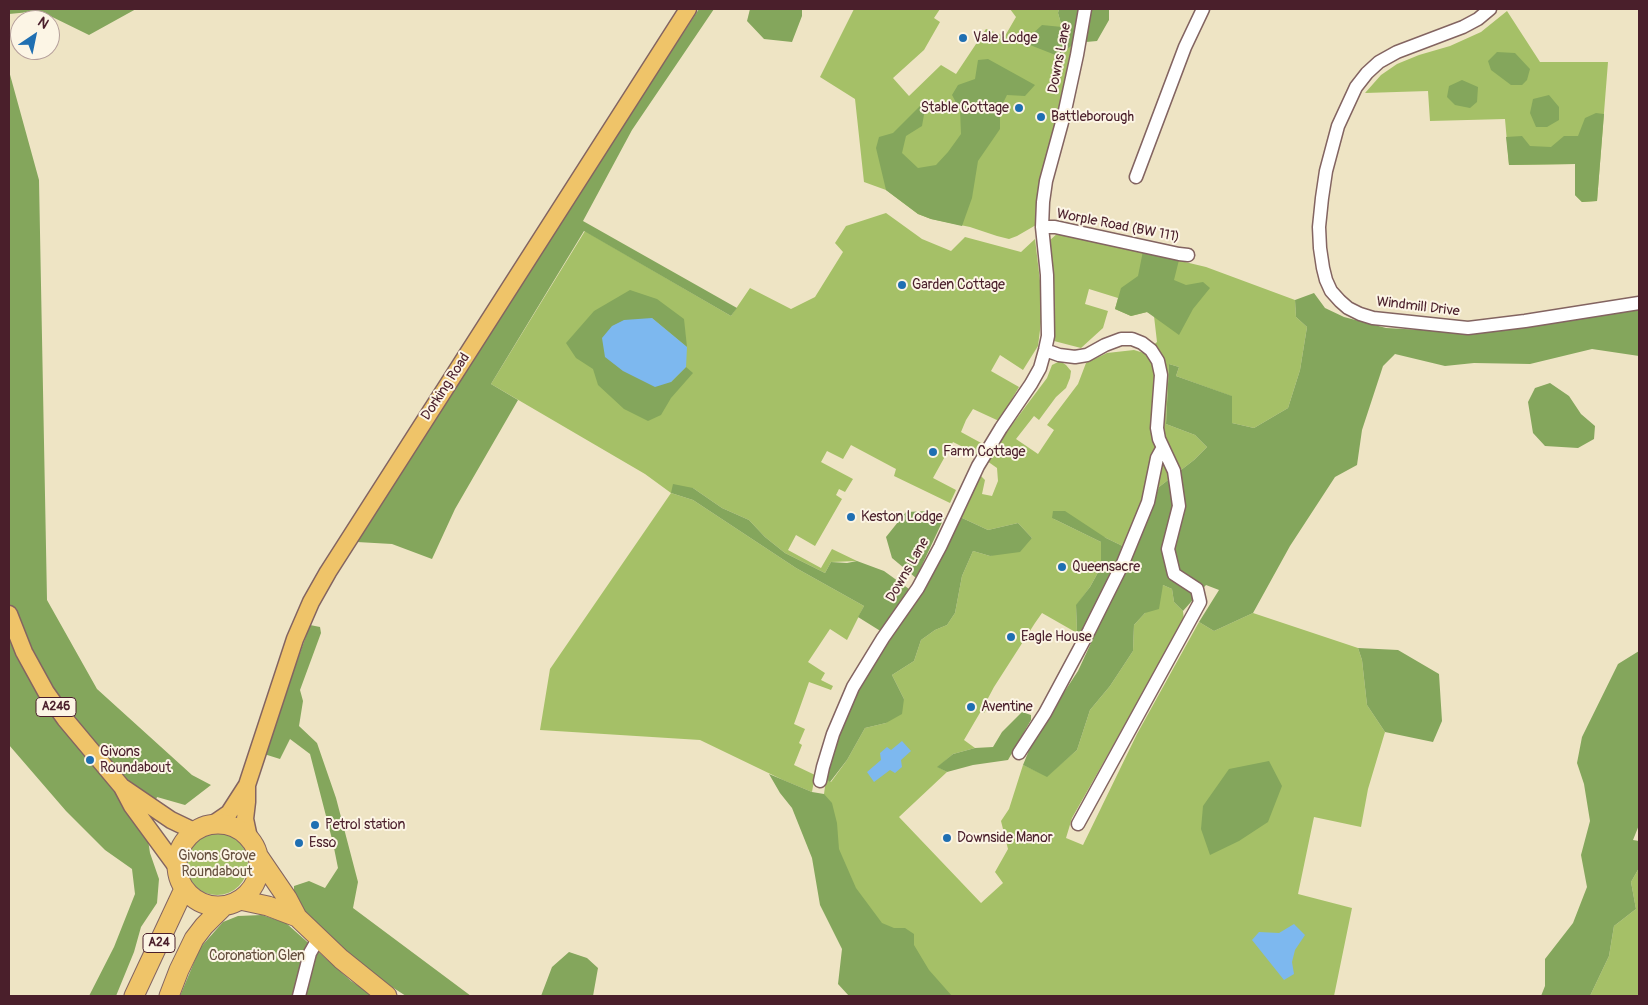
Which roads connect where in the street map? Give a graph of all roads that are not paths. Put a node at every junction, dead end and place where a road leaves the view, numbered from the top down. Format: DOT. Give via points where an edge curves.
graph roads {
  1 [pos="688,9"];
  2 [pos="1085,9"];
  3 [pos="1203,9"];
  4 [pos="1490,9"];
  5 [pos="1136,177"];
  6 [pos="1042,227"];
  7 [pos="1188,255"];
  8 [pos="1639,302"];
  9 [pos="1045,350"];
  10 [pos="1162,449"];
  11 [pos="9,614"];
  12 [pos="1019,753"];
  13 [pos="820,781"];
  14 [pos="247,786"];
  15 [pos="122,787"];
  16 [pos="213,824"];
  17 [pos="1078,824"];
  18 [pos="194,831"];
  19 [pos="249,838"];
  20 [pos="259,857"];
  21 [pos="176,866"];
  22 [pos="184,889"];
  23 [pos="232,903"];
  24 [pos="297,917"];
  25 [pos="318,939"];
  26 [pos="134,996"];
  27 [pos="169,996"];
  28 [pos="299,996"];
  29 [pos="387,996"];
  1 -- 14 [label="main road, Dorking Road" via="311,602 295,640"];
  2 -- 6 [label="street, Downs Lane" via="1078,55 1046,181"];
  3 -- 5 [label="street" via="1185,47"];
  4 -- 8 [label="street, Windmill Drive" via="1463,27 1397,52 1373,68 1356,87 1336,132 1322,198 1320,248 1324,274 1332,291 1348,308 1373,318 1468,328"];
  6 -- 7 [label="street, Worple Road (BW 111)"];
  6 -- 9 [label="street, Downs Lane" via="1048,319"];
  9 -- 10 [label="street" via="1075,357 1122,339 1132,339 1151,350 1158,360 1160,375 1157,428"];
  9 -- 13 [label="street, Downs Lane" via="1031,384 978,466 918,588 853,687 833,734"];
  10 -- 12 [label="street" via="1157,458 1148,502 1123,563 1086,638"];
  10 -- 17 [label="street" via="1174,471 1179,506 1168,549 1174,574 1197,589 1200,602"];
  11 -- 15 [label="main road, A246" via="24,652 46,692"];
  14 -- 16 [label="main road, Dorking Road" via="229,813"];
  14 -- 19 [label="main road, Dorking Road" via="245,819"];
  15 -- 18 [label="main road, A246" via="171,820"];
  15 -- 21 [label="main road, A246"];
  16 -- 18 [label="highway"];
  16 -- 19 [label="highway" via="239,829"];
  18 -- 21 [label="highway" via="178,852"];
  19 -- 20 [label="highway"];
  20 -- 23 [label="highway" via="257,878 250,891"];
  20 -- 24 [label="highway"];
  21 -- 22 [label="highway"];
  22 -- 23 [label="highway" via="201,903 212,906"];
  22 -- 26 [label="highway, A24"];
  23 -- 24 [label="highway" via="268,906"];
  23 -- 27 [label="highway, A24" via="204,926 194,940"];
  24 -- 25 [label="highway"];
  25 -- 28 [label="street" via="310,953"];
  25 -- 29 [label="highway"];
}
